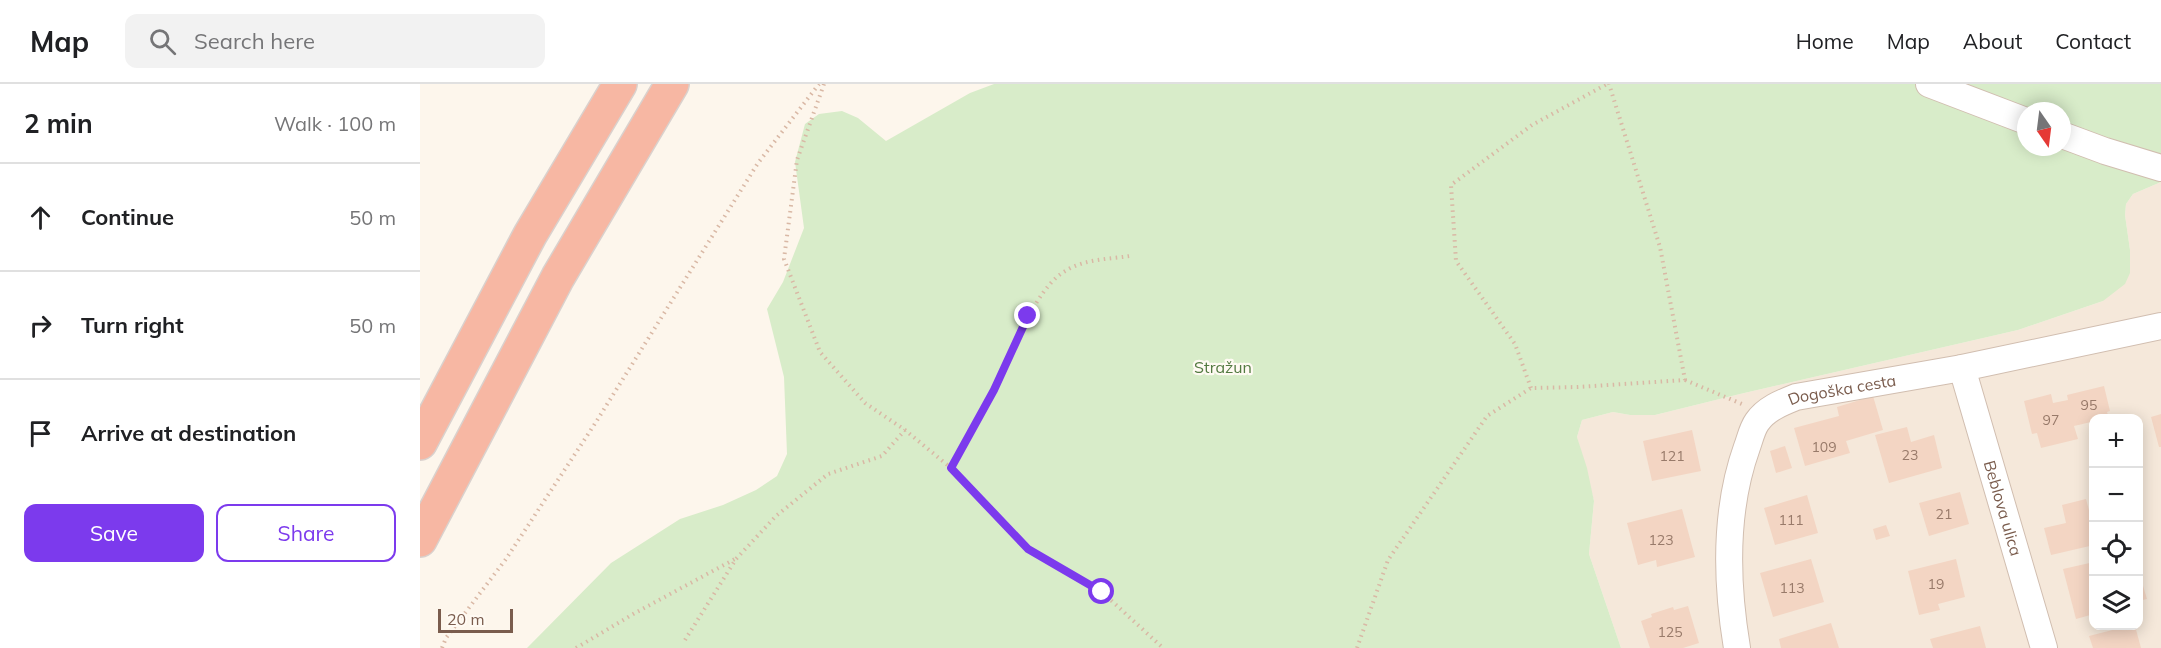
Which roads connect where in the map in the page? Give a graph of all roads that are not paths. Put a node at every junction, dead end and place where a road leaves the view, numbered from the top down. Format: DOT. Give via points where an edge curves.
graph roads {
  1 [pos="620,84"];
  2 [pos="672,84"];
  3 [pos="1929,84"];
  4 [pos="2017,118"];
  5 [pos="2071,139"];
  6 [pos="2161,168"];
  7 [pos="2161,326"];
  8 [pos="1962,368"];
  9 [pos="420,442"];
  10 [pos="420,540"];
  11 [pos="1737,648"];
  12 [pos="2044,648"];
  1 -- 9 [label="highway" via="531,235"];
  2 -- 10 [label="highway" via="558,277"];
  3 -- 4 [label="street"];
  5 -- 6 [label="street"];
  7 -- 8 [label="street, Dogoška cesta"];
  8 -- 11 [label="street, Dogoška cesta" via="1796,397 1777,405 1756,423 1740,467 1729,540 1729,587"];
  8 -- 12 [label="street, Beblova ulica"];
}
